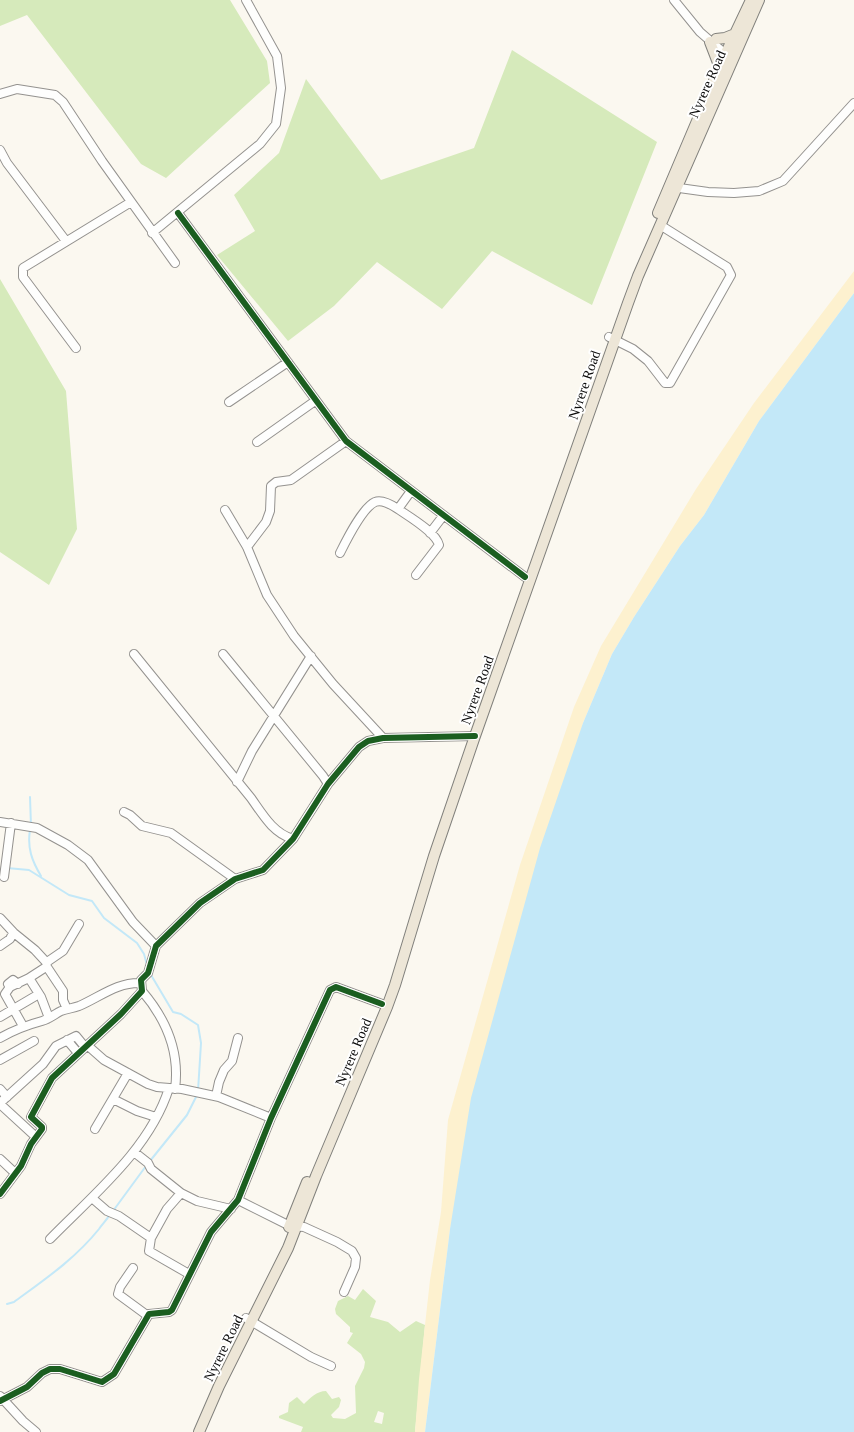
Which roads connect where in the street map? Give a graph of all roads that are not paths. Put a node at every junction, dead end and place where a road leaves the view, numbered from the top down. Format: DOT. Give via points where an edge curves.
graph roads {
  1 [pos="246,0"];
  2 [pos="674,0"];
  3 [pos="751,0"];
  4 [pos="759,0"];
  5 [pos="735,34"];
  6 [pos="713,40"];
  7 [pos="731,54"];
  8 [pos="720,68"];
  9 [pos="0,94"];
  10 [pos="854,103"];
  11 [pos="0,150"];
  12 [pos="673,187"];
  13 [pos="131,202"];
  14 [pos="178,213"];
  15 [pos="660,225"];
  16 [pos="152,232"];
  17 [pos="66,241"];
  18 [pos="175,263"];
  19 [pos="612,338"];
  20 [pos="76,348"];
  21 [pos="288,362"];
  22 [pos="315,401"];
  23 [pos="229,402"];
  24 [pos="257,442"];
  25 [pos="346,442"];
  26 [pos="411,491"];
  27 [pos="398,508"];
  28 [pos="225,510"];
  29 [pos="443,516"];
  30 [pos="430,533"];
  31 [pos="247,546"];
  32 [pos="340,553"];
  33 [pos="416,575"];
  34 [pos="525,577"];
  35 [pos="134,654"];
  36 [pos="223,654"];
  37 [pos="310,656"];
  38 [pos="274,717"];
  39 [pos="472,736"];
  40 [pos="383,738"];
  41 [pos="237,782"];
  42 [pos="328,784"];
  43 [pos="124,812"];
  44 [pos="0,822"];
  45 [pos="11,823"];
  46 [pos="294,839"];
  47 [pos="4,871"];
  48 [pos="235,879"];
  49 [pos="0,918"];
  50 [pos="79,924"];
  51 [pos="13,933"];
  52 [pos="0,946"];
  53 [pos="156,946"];
  54 [pos="47,965"];
  55 [pos="29,978"];
  56 [pos="141,987"];
  57 [pos="39,994"];
  58 [pos="382,1004"];
  59 [pos="14,1009"];
  60 [pos="67,1009"];
  61 [pos="0,1017"];
  62 [pos="49,1018"];
  63 [pos="23,1026"];
  64 [pos="0,1038"];
  65 [pos="238,1038"];
  66 [pos="67,1040"];
  67 [pos="34,1041"];
  68 [pos="86,1046"];
  69 [pos="78,1054"];
  70 [pos="0,1060"];
  71 [pos="128,1073"];
  72 [pos="172,1088"];
  73 [pos="0,1089"];
  74 [pos="216,1096"];
  75 [pos="7,1097"];
  76 [pos="113,1099"];
  77 [pos="0,1103"];
  78 [pos="156,1117"];
  79 [pos="271,1118"];
  80 [pos="95,1129"];
  81 [pos="36,1137"];
  82 [pos="134,1152"];
  83 [pos="0,1159"];
  84 [pos="15,1173"];
  85 [pos="181,1193"];
  86 [pos="0,1194"];
  87 [pos="92,1198"];
  88 [pos="238,1200"];
  89 [pos="231,1209"];
  90 [pos="293,1226"];
  91 [pos="151,1238"];
  92 [pos="50,1239"];
  93 [pos="133,1268"];
  94 [pos="189,1274"];
  95 [pos="344,1292"];
  96 [pos="148,1316"];
  97 [pos="249,1320"];
  98 [pos="331,1366"];
  99 [pos="1,1398"];
  100 [pos="36,1432"];
  101 [pos="194,1432"];
  102 [pos="199,1432"];
  1 -- 14 [label="street" via="277,56 281,88 276,124 260,144"];
  2 -- 6 [label="street"];
  3 -- 5 [label="main road, Nyrere Road"];
  4 -- 7 [label="main road, Nyrere Road"];
  5 -- 6 [label="main road"];
  5 -- 7 [label="main road, Nyrere Road"];
  6 -- 7 [label="street"];
  6 -- 8 [label="main road"];
  7 -- 8 [label="main road, Nyrere Road"];
  7 -- 12 [label="main road, Nyrere Road"];
  8 -- 12 [label="main road, Nyrere Road"];
  9 -- 13 [label="street" via="17,89 55,95 59,98"];
  10 -- 12 [label="street" via="783,181 759,191 734,193"];
  11 -- 17 [label="street" via="6,163"];
  12 -- 15 [label="main road, Nyrere Road"];
  12 -- 19 [label="main road, Nyrere Road" via="632,273"];
  13 -- 16 [label="street"];
  13 -- 17 [label="street"];
  14 -- 16 [label="street"];
  14 -- 21 [label="street"];
  15 -- 19 [label="main road, Nyrere Road"];
  15 -- 19 [label="street" via="727,267 731,275 670,383 665,383 648,361 633,348"];
  16 -- 18 [label="street"];
  17 -- 20 [label="street" via="24,268 23,277"];
  19 -- 34 [label="main road, Nyrere Road"];
  19 -- 39 [label="main road, Nyrere Road"];
  21 -- 22 [label="street"];
  21 -- 23 [label="street"];
  22 -- 24 [label="street"];
  22 -- 25 [label="street"];
  25 -- 26 [label="street"];
  25 -- 31 [label="street" via="291,480 280,481 271,486 270,512 266,522"];
  26 -- 27 [label="street"];
  26 -- 29 [label="street"];
  27 -- 30 [label="street"];
  27 -- 32 [label="street" via="381,502 371,504"];
  28 -- 31 [label="street"];
  29 -- 30 [label="street"];
  29 -- 34 [label="street"];
  30 -- 33 [label="street" via="439,545"];
  31 -- 37 [label="street" via="267,594"];
  34 -- 39 [label="main road, Nyrere Road"];
  35 -- 41 [label="street"];
  36 -- 38 [label="street"];
  37 -- 38 [label="street"];
  37 -- 40 [label="street" via="332,684"];
  38 -- 41 [label="street" via="252,751"];
  38 -- 42 [label="street"];
  39 -- 40 [label="street"];
  39 -- 58 [label="main road, Nyrere Road" via="428,855"];
  39 -- 90 [label="main road, Nyrere Road" via="395,985"];
  40 -- 42 [label="street" via="368,741 359,747"];
  41 -- 46 [label="street" via="267,821 284,836"];
  42 -- 46 [label="street"];
  43 -- 48 [label="street" via="142,826 171,833"];
  44 -- 45 [label="street"];
  45 -- 47 [label="street"];
  45 -- 53 [label="street" via="30,827 68,845 88,860 133,922"];
  46 -- 48 [label="street" via="263,870"];
  48 -- 53 [label="street" via="200,903"];
  49 -- 51 [label="street"];
  50 -- 54 [label="street" via="63,951"];
  51 -- 52 [label="street" via="10,939"];
  51 -- 54 [label="street" via="37,952"];
  53 -- 56 [label="street"];
  54 -- 55 [label="street"];
  54 -- 60 [label="street" via="63,991"];
  55 -- 57 [label="street"];
  55 -- 59 [label="street" via="14,985 5,994"];
  56 -- 60 [label="street" via="126,984 111,988"];
  56 -- 68 [label="street" via="121,1014"];
  56 -- 72 [label="street" via="171,1040 178,1069"];
  57 -- 59 [label="street"];
  57 -- 62 [label="street"];
  58 -- 79 [label="street" via="336,987 330,990"];
  58 -- 90 [label="main road, Nyrere Road"];
  59 -- 61 [label="street"];
  59 -- 63 [label="street"];
  60 -- 62 [label="street"];
  62 -- 63 [label="street"];
  63 -- 64 [label="street"];
  65 -- 74 [label="street" via="232,1061 224,1070"];
  66 -- 68 [label="street" via="76,1036"];
  66 -- 69 [label="street"];
  66 -- 75 [label="street" via="56,1046 43,1064"];
  67 -- 70 [label="street"];
  68 -- 69 [label="street"];
  68 -- 71 [label="street" via="104,1060"];
  69 -- 81 [label="street" via="52,1078 35,1109 31,1117 42,1128"];
  71 -- 72 [label="street" via="148,1084"];
  71 -- 76 [label="street"];
  72 -- 74 [label="street"];
  72 -- 78 [label="street"];
  73 -- 75 [label="street"];
  74 -- 79 [label="street"];
  75 -- 77 [label="street"];
  76 -- 78 [label="street"];
  76 -- 80 [label="street"];
  77 -- 81 [label="street"];
  78 -- 82 [label="street"];
  79 -- 88 [label="street"];
  81 -- 84 [label="street"];
  82 -- 85 [label="street"];
  82 -- 87 [label="street"];
  83 -- 84 [label="street"];
  84 -- 86 [label="street"];
  85 -- 89 [label="street" via="197,1201"];
  85 -- 91 [label="street" via="167,1209"];
  87 -- 91 [label="street"];
  87 -- 92 [label="street"];
  88 -- 89 [label="street"];
  88 -- 90 [label="street"];
  89 -- 94 [label="street" via="210,1232"];
  90 -- 95 [label="street" via="311,1230 352,1251 356,1258 355,1267"];
  90 -- 97 [label="main road, Nyrere Road" via="282,1262"];
  91 -- 94 [label="street" via="149,1251"];
  93 -- 96 [label="street" via="118,1294"];
  94 -- 96 [label="street" via="172,1310 164,1313 150,1312"];
  96 -- 99 [label="street" via="114,1374 108,1379 102,1382 60,1369 50,1369 27,1387"];
  97 -- 98 [label="street"];
  97 -- 101 [label="main road, Nyrere Road" via="225,1360"];
  97 -- 102 [label="main road, Nyrere Road"];
  99 -- 100 [label="street"];
}
